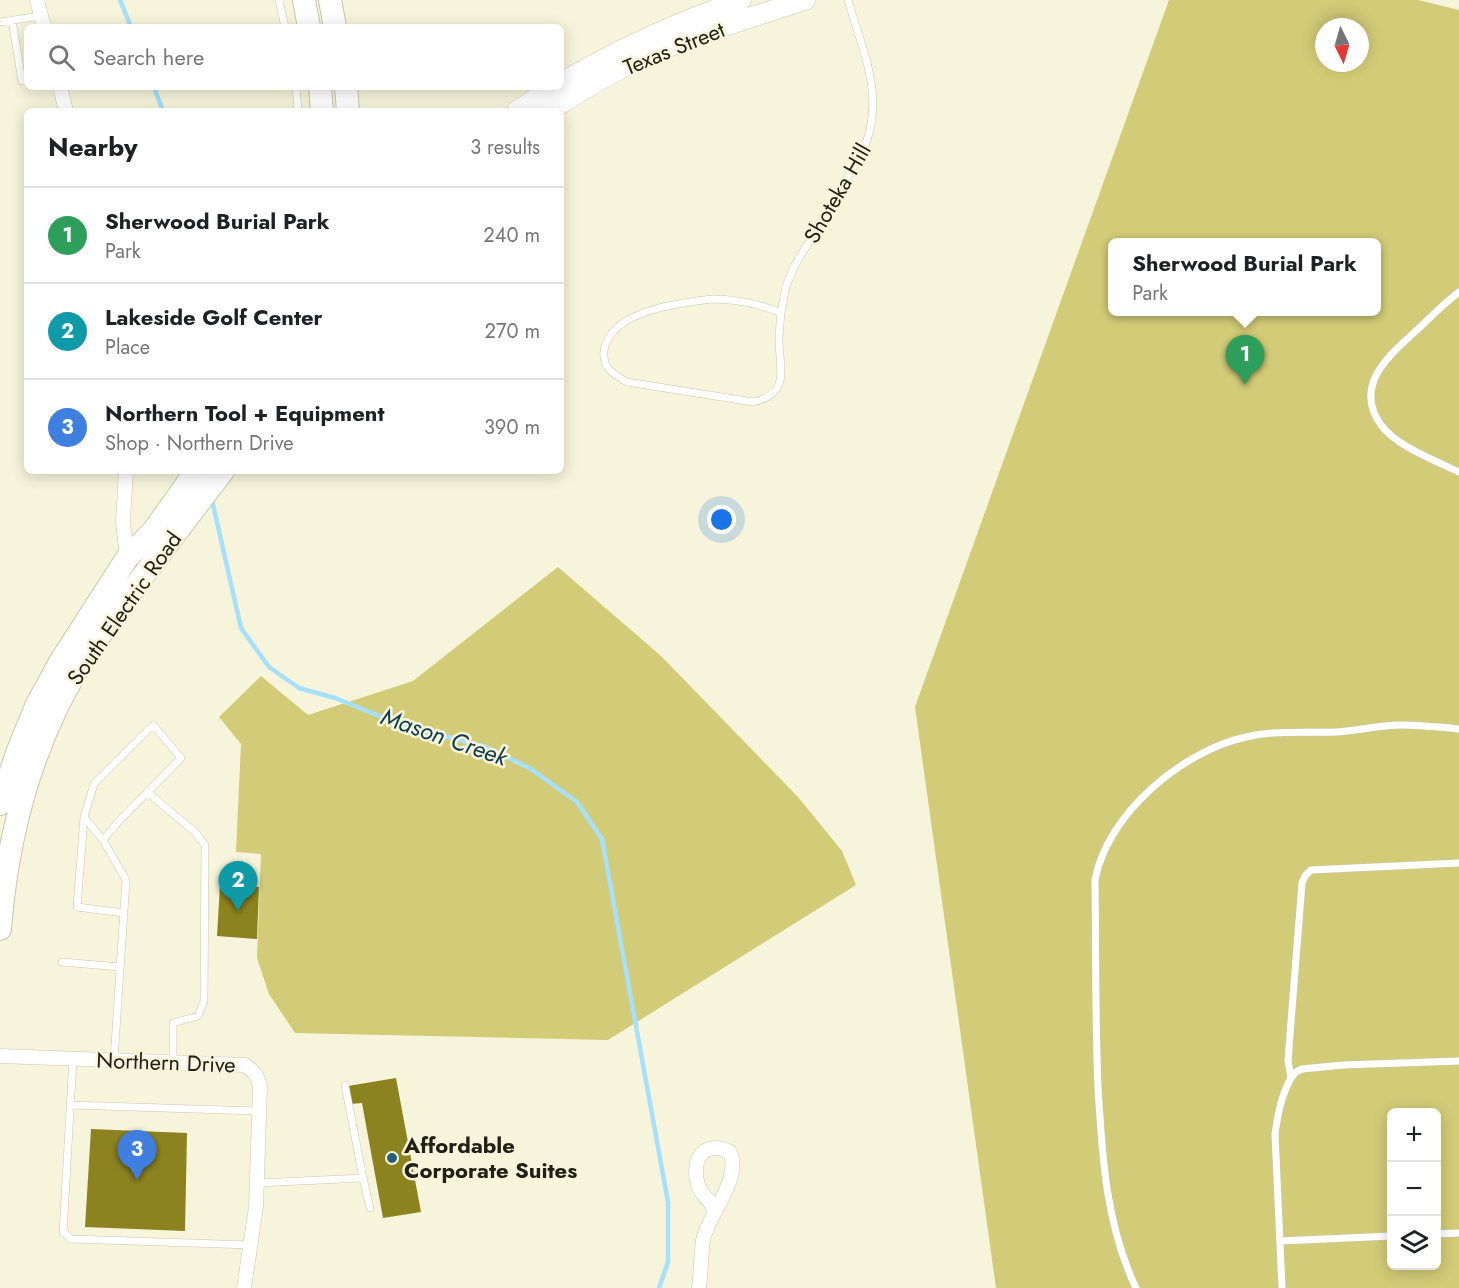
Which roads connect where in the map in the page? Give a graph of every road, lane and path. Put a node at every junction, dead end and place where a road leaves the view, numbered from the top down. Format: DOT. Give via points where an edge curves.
graph roads {
  1 [pos="37,0"];
  2 [pos="279,0"];
  3 [pos="304,0"];
  4 [pos="330,0"];
  5 [pos="741,0"];
  6 [pos="805,0"];
  7 [pos="848,0"];
  8 [pos="12,20"];
  9 [pos="43,21"];
  10 [pos="0,22"];
  11 [pos="284,24"];
  12 [pos="308,24"];
  13 [pos="334,24"];
  14 [pos="24,81"];
  15 [pos="564,81"];
  16 [pos="61,90"];
  17 [pos="296,90"];
  18 [pos="320,90"];
  19 [pos="346,90"];
  20 [pos="549,90"];
  21 [pos="65,108"];
  22 [pos="298,108"];
  23 [pos="322,108"];
  24 [pos="348,108"];
  25 [pos="522,108"];
  26 [pos="554,108"];
  27 [pos="1459,292"];
  28 [pos="781,313"];
  29 [pos="1459,472"];
  30 [pos="126,474"];
  31 [pos="194,474"];
  32 [pos="221,474"];
  33 [pos="128,558"];
  34 [pos="1459,729"];
  35 [pos="147,792"];
  36 [pos="0,804"];
  37 [pos="84,817"];
  38 [pos="103,840"];
  39 [pos="1459,863"];
  40 [pos="124,912"];
  41 [pos="0,929"];
  42 [pos="62,962"];
  43 [pos="120,967"];
  44 [pos="0,1056"];
  45 [pos="73,1059"];
  46 [pos="114,1060"];
  47 [pos="1459,1061"];
  48 [pos="173,1062"];
  49 [pos="1291,1078"];
  50 [pos="345,1085"];
  51 [pos="70,1105"];
  52 [pos="259,1112"];
  53 [pos="363,1178"];
  54 [pos="257,1183"];
  55 [pos="370,1208"];
  56 [pos="714,1214"];
  57 [pos="1459,1233"];
  58 [pos="1441,1234"];
  59 [pos="1387,1236"];
  60 [pos="1280,1241"];
  61 [pos="251,1245"];
  62 [pos="244,1288"];
  63 [pos="699,1288"];
  64 [pos="1136,1288"];
  65 [pos="1282,1288"];
  1 -- 9 [label="street"];
  2 -- 11 [label="lane"];
  3 -- 12 [label="main road"];
  4 -- 13 [label="main road"];
  5 -- 15 [label="main road, Texas Street" via="651,35"];
  6 -- 26 [label="main road, Texas Street" via="645,57"];
  7 -- 28 [label="lane, Shoteka Hill" via="871,80 874,120 862,153 795,265"];
  8 -- 9 [label="lane"];
  8 -- 10 [label="lane"];
  8 -- 14 [label="lane"];
  16 -- 21 [label="street"];
  17 -- 22 [label="lane"];
  18 -- 23 [label="main road"];
  19 -- 24 [label="main road"];
  20 -- 25 [label="main road"];
  27 -- 29 [label="lane" via="1385,360 1371,389 1374,413 1390,435"];
  28 -- 28 [label="lane, Shoteka Hill" via="739,299 690,302 642,313 625,320 615,330 604,350 604,361 607,368 627,382 753,402 766,399 774,393 781,378"];
  30 -- 33 [label="street" via="123,522"];
  31 -- 33 [label="main road, South Electric Road" via="154,530"];
  32 -- 41 [label="main road, South Electric Road" via="109,621 58,704 41,742 13,833"];
  33 -- 36 [label="main road, South Electric Road" via="37,704"];
  34 -- 64 [label="lane" via="1398,725 1337,732 1269,733 1220,745 1157,784 1124,819 1104,848 1095,880 1101,1144 1117,1239"];
  35 -- 37 [label="lane" via="181,758 153,725 94,784"];
  35 -- 38 [label="lane"];
  35 -- 48 [label="lane" via="205,845 204,1001 198,1016 173,1023"];
  37 -- 38 [label="lane"];
  37 -- 40 [label="lane" via="77,907"];
  38 -- 40 [label="lane" via="126,880"];
  39 -- 49 [label="lane" via="1311,870 1305,876 1288,1060"];
  40 -- 43 [label="lane"];
  42 -- 43 [label="lane"];
  43 -- 46 [label="lane"];
  44 -- 45 [label="street, Northern Drive"];
  45 -- 46 [label="street, Northern Drive"];
  45 -- 51 [label="lane"];
  46 -- 48 [label="street, Northern Drive"];
  47 -- 49 [label="lane" via="1302,1069"];
  48 -- 52 [label="street, Northern Drive" via="244,1065 253,1070 260,1088"];
  49 -- 60 [label="lane" via="1275,1134"];
  50 -- 53 [label="lane"];
  51 -- 52 [label="lane"];
  51 -- 61 [label="lane" via="63,1232 71,1239"];
  52 -- 54 [label="street, Northern Drive"];
  53 -- 54 [label="lane"];
  53 -- 55 [label="lane"];
  54 -- 61 [label="street, Northern Drive"];
  56 -- 63 [label="street" via="704,1240"];
  57 -- 58 [label="lane"];
  59 -- 60 [label="lane"];
  60 -- 65 [label="lane"];
  61 -- 62 [label="street, Northern Drive"];
}
